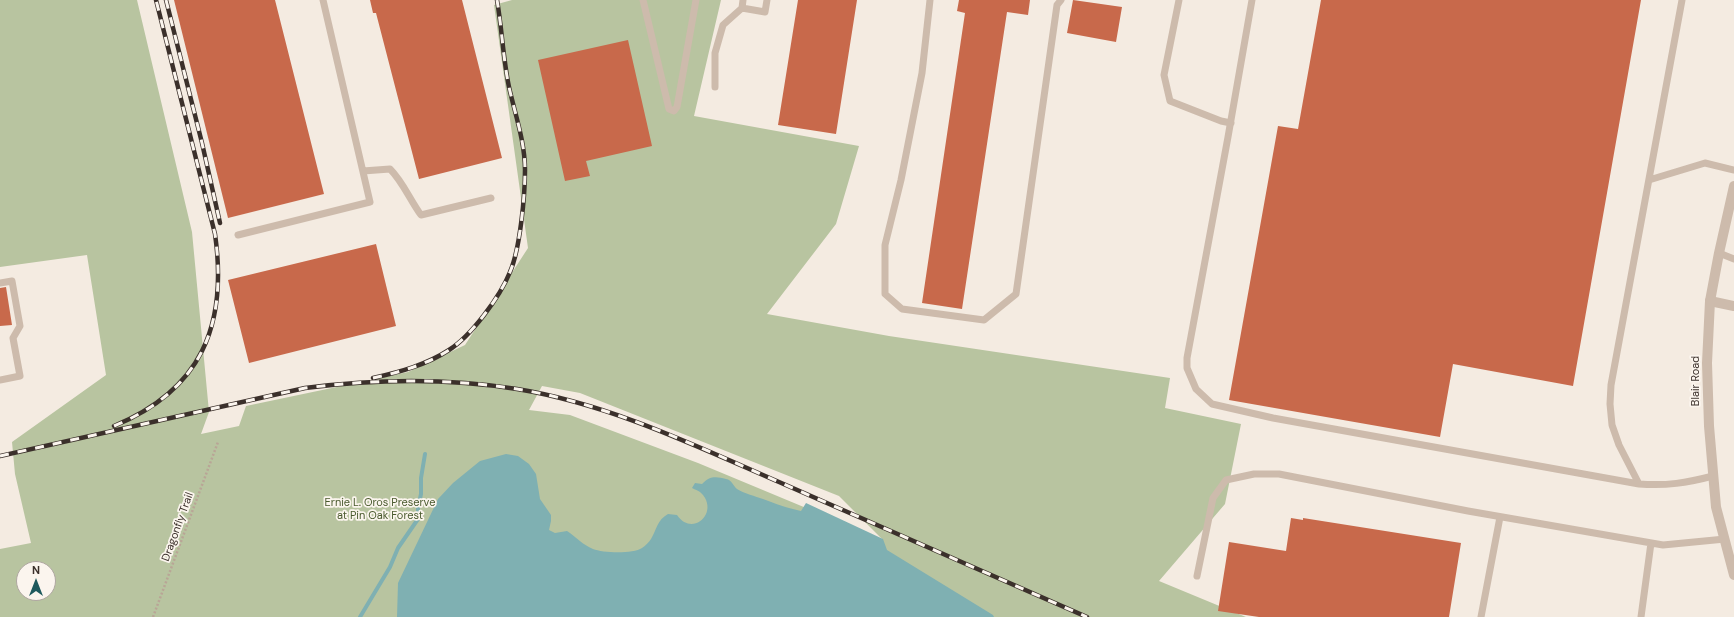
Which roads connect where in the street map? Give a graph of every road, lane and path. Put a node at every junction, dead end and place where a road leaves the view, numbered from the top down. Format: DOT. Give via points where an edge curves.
graph roads {
  1 [pos="323,0"];
  2 [pos="643,0"];
  3 [pos="696,0"];
  4 [pos="743,0"];
  5 [pos="767,0"];
  6 [pos="930,0"];
  7 [pos="1061,0"];
  8 [pos="1179,0"];
  9 [pos="1252,0"];
  10 [pos="1682,0"];
  11 [pos="742,8"];
  12 [pos="715,87"];
  13 [pos="1231,123"];
  14 [pos="1734,170"];
  15 [pos="363,171"];
  16 [pos="1649,180"];
  17 [pos="1734,186"];
  18 [pos="491,198"];
  19 [pos="238,235"];
  20 [pos="1719,253"];
  21 [pos="1734,259"];
  22 [pos="0,283"];
  23 [pos="1710,301"];
  24 [pos="1734,306"];
  25 [pos="0,380"];
  26 [pos="218,442"];
  27 [pos="1713,476"];
  28 [pos="1639,484"];
  29 [pos="1500,516"];
  30 [pos="1725,540"];
  31 [pos="1650,543"];
  32 [pos="1734,575"];
  33 [pos="1197,576"];
  34 [pos="153,617"];
  35 [pos="1481,617"];
  36 [pos="1641,617"];
  1 -- 15 [label="lane"];
  2 -- 3 [label="lane" via="669,109 674,111 677,107"];
  4 -- 11 [label="lane"];
  5 -- 11 [label="lane" via="765,12"];
  6 -- 7 [label="lane" via="922,72 901,180 885,245 885,294 902,309 984,320 1016,294 1057,5"];
  8 -- 13 [label="lane" via="1164,75 1170,101"];
  9 -- 13 [label="lane"];
  10 -- 16 [label="lane"];
  11 -- 12 [label="lane" via="723,25 715,53"];
  13 -- 28 [label="lane" via="1187,358 1187,368 1196,389 1212,404 1273,418"];
  14 -- 16 [label="lane" via="1705,163"];
  15 -- 18 [label="lane" via="390,169 399,178 421,215"];
  15 -- 19 [label="lane" via="370,202"];
  16 -- 28 [label="lane" via="1611,385 1610,404 1612,425 1619,445"];
  17 -- 20 [label="street, Blair Road"];
  20 -- 21 [label="lane"];
  20 -- 23 [label="street, Blair Road"];
  22 -- 25 [label="lane" via="12,281 20,326 13,338 20,376"];
  23 -- 24 [label="street"];
  23 -- 27 [label="street, Blair Road" via="1707,363"];
  26 -- 34 [label="path, Dragonfly Trail"];
  27 -- 28 [label="lane" via="1684,483"];
  27 -- 30 [label="street, Blair Road" via="1716,507"];
  29 -- 31 [label="lane"];
  29 -- 33 [label="lane" via="1279,474 1254,474 1226,480 1213,498"];
  29 -- 35 [label="lane"];
  30 -- 31 [label="lane" via="1663,545"];
  30 -- 32 [label="street, Blair Road"];
  31 -- 36 [label="lane"];
}
